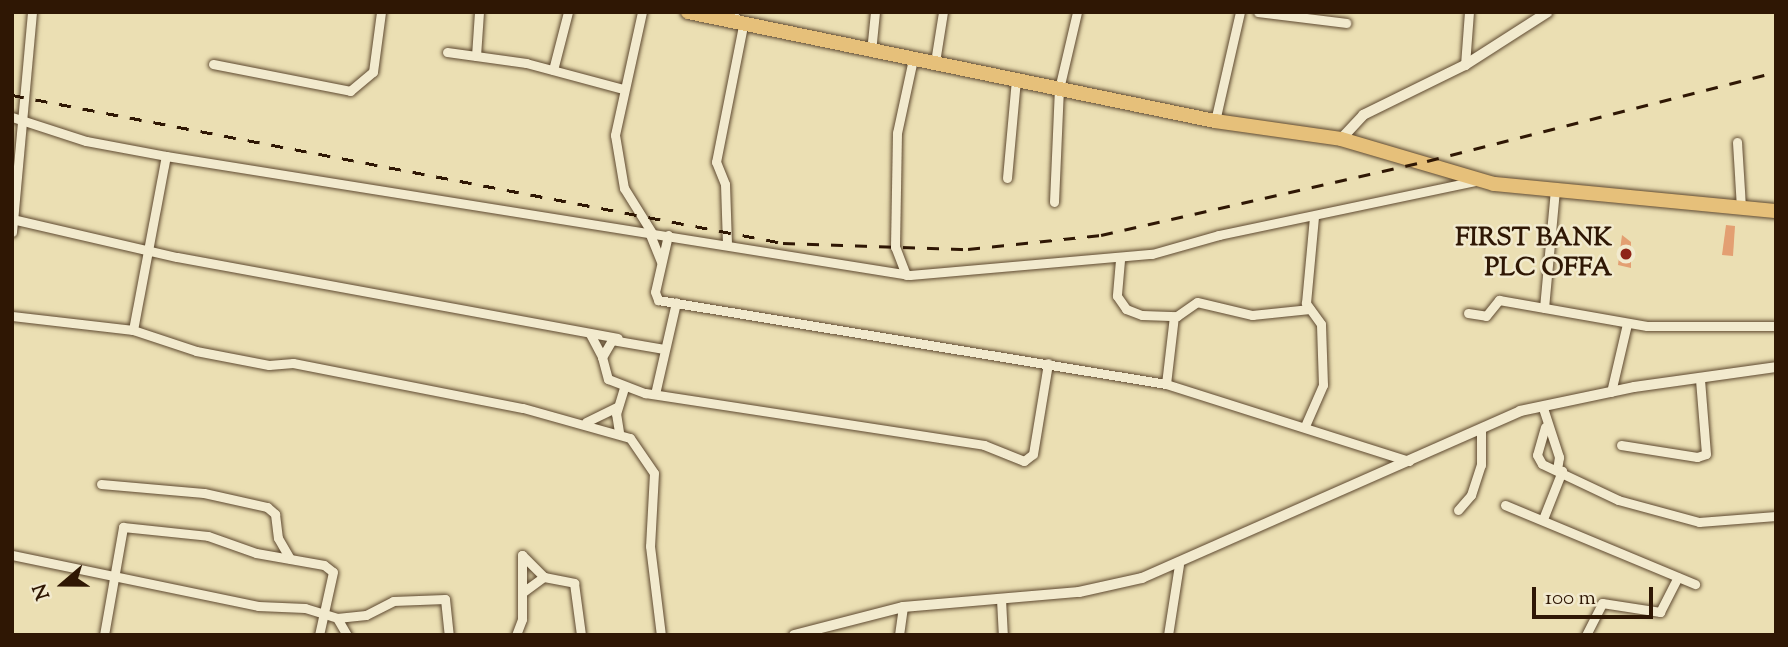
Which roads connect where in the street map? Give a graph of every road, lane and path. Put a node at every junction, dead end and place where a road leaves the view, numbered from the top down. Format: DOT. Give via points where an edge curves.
graph roads {
  1 [pos="32,12"];
  2 [pos="381,12"];
  3 [pos="479,12"];
  4 [pos="568,12"];
  5 [pos="642,12"];
  6 [pos="688,12"];
  7 [pos="731,12"];
  8 [pos="875,12"];
  9 [pos="943,12"];
  10 [pos="1077,12"];
  11 [pos="1240,12"];
  12 [pos="1258,12"];
  13 [pos="1469,12"];
  14 [pos="1548,12"];
  15 [pos="1303,16"];
  16 [pos="1346,23"];
  17 [pos="743,26"];
  18 [pos="447,51"];
  19 [pos="871,52"];
  20 [pos="476,56"];
  21 [pos="913,58"];
  22 [pos="935,62"];
  23 [pos="213,64"];
  24 [pos="1465,65"];
  25 [pos="553,70"];
  26 [pos="1016,80"];
  27 [pos="623,89"];
  28 [pos="1059,89"];
  29 [pos="12,117"];
  30 [pos="25,120"];
  31 [pos="1215,121"];
  32 [pos="1342,139"];
  33 [pos="1737,142"];
  34 [pos="166,156"];
  35 [pos="1007,178"];
  36 [pos="1481,180"];
  37 [pos="1555,190"];
  38 [pos="1054,202"];
  39 [pos="1741,208"];
  40 [pos="1776,211"];
  41 [pos="1314,216"];
  42 [pos="14,219"];
  43 [pos="12,232"];
  44 [pos="650,232"];
  45 [pos="668,235"];
  46 [pos="727,244"];
  47 [pos="149,249"];
  48 [pos="1119,260"];
  49 [pos="661,262"];
  50 [pos="906,275"];
  51 [pos="676,302"];
  52 [pos="1544,308"];
  53 [pos="1310,309"];
  54 [pos="1468,313"];
  55 [pos="12,316"];
  56 [pos="1174,316"];
  57 [pos="1626,324"];
  58 [pos="1776,326"];
  59 [pos="133,330"];
  60 [pos="590,334"];
  61 [pos="620,338"];
  62 [pos="663,349"];
  63 [pos="602,357"];
  64 [pos="1048,363"];
  65 [pos="1776,367"];
  66 [pos="1700,379"];
  67 [pos="1166,384"];
  68 [pos="624,388"];
  69 [pos="1611,392"];
  70 [pos="655,394"];
  71 [pos="617,407"];
  72 [pos="1543,408"];
  73 [pos="586,422"];
  74 [pos="1306,426"];
  75 [pos="1545,427"];
  76 [pos="1481,429"];
  77 [pos="619,432"];
  78 [pos="1621,445"];
  79 [pos="1409,461"];
  80 [pos="1559,470"];
  81 [pos="101,484"];
  82 [pos="1505,505"];
  83 [pos="1458,510"];
  84 [pos="1776,516"];
  85 [pos="1543,519"];
  86 [pos="12,555"];
  87 [pos="290,559"];
  88 [pos="1179,565"];
  89 [pos="544,577"];
  90 [pos="1678,577"];
  91 [pos="111,579"];
  92 [pos="1695,584"];
  93 [pos="523,592"];
  94 [pos="1001,599"];
  95 [pos="903,607"];
  96 [pos="322,612"];
  97 [pos="337,618"];
  98 [pos="104,635"];
  99 [pos="319,635"];
  100 [pos="347,635"];
  101 [pos="449,635"];
  102 [pos="516,635"];
  103 [pos="581,635"];
  104 [pos="661,635"];
  105 [pos="794,635"];
  106 [pos="899,635"];
  107 [pos="1003,635"];
  108 [pos="1168,635"];
  109 [pos="1586,635"];
  1 -- 30 [label="street"];
  2 -- 23 [label="street" via="373,72 351,91"];
  3 -- 20 [label="street"];
  4 -- 25 [label="street"];
  5 -- 27 [label="street"];
  6 -- 17 [label="main road"];
  7 -- 17 [label="street"];
  8 -- 19 [label="street"];
  9 -- 22 [label="street"];
  10 -- 28 [label="street"];
  11 -- 31 [label="street"];
  12 -- 15 [label="street"];
  13 -- 24 [label="street"];
  14 -- 24 [label="street"];
  15 -- 16 [label="street"];
  17 -- 19 [label="main road"];
  17 -- 46 [label="street" via="716,162 725,184"];
  18 -- 20 [label="street"];
  19 -- 21 [label="main road"];
  20 -- 25 [label="street"];
  21 -- 22 [label="main road"];
  21 -- 50 [label="street" via="897,133 894,237"];
  22 -- 26 [label="main road"];
  24 -- 32 [label="street" via="1363,115"];
  25 -- 27 [label="street"];
  26 -- 28 [label="main road"];
  26 -- 35 [label="street"];
  27 -- 44 [label="street" via="615,135 620,172"];
  28 -- 31 [label="main road"];
  28 -- 38 [label="street"];
  29 -- 30 [label="street"];
  30 -- 34 [label="street" via="86,141"];
  30 -- 42 [label="street"];
  31 -- 32 [label="main road"];
  32 -- 36 [label="main road"];
  33 -- 39 [label="street"];
  34 -- 44 [label="street" via="299,174 548,221"];
  34 -- 47 [label="street"];
  36 -- 37 [label="main road"];
  36 -- 41 [label="street"];
  37 -- 39 [label="main road"];
  37 -- 52 [label="street"];
  39 -- 40 [label="main road"];
  41 -- 48 [label="street"];
  41 -- 53 [label="street" via="1306,303"];
  42 -- 43 [label="street"];
  42 -- 47 [label="street"];
  44 -- 45 [label="street"];
  44 -- 49 [label="street"];
  45 -- 46 [label="street"];
  45 -- 49 [label="street"];
  46 -- 50 [label="street"];
  47 -- 59 [label="street"];
  47 -- 60 [label="street"];
  48 -- 50 [label="street"];
  48 -- 56 [label="street" via="1116,288 1126,309"];
  49 -- 51 [label="street" via="655,295"];
  51 -- 62 [label="street"];
  51 -- 64 [label="street"];
  52 -- 54 [label="street" via="1499,300 1484,317"];
  52 -- 57 [label="street"];
  53 -- 56 [label="street" via="1252,315 1197,302"];
  53 -- 74 [label="street" via="1321,324 1323,385"];
  55 -- 59 [label="street"];
  56 -- 67 [label="street"];
  57 -- 58 [label="street"];
  57 -- 69 [label="street"];
  59 -- 73 [label="street" via="196,351 269,365 293,363"];
  60 -- 61 [label="street"];
  60 -- 63 [label="street"];
  61 -- 62 [label="street"];
  61 -- 63 [label="street" via="609,343"];
  62 -- 70 [label="street"];
  63 -- 68 [label="street" via="608,379"];
  64 -- 67 [label="street"];
  64 -- 70 [label="street" via="1028,461 984,445"];
  65 -- 66 [label="street"];
  66 -- 69 [label="street"];
  66 -- 78 [label="street" via="1706,454 1689,456"];
  67 -- 74 [label="street"];
  68 -- 70 [label="street"];
  68 -- 71 [label="street"];
  69 -- 72 [label="street"];
  71 -- 73 [label="street"];
  71 -- 77 [label="street"];
  72 -- 75 [label="street"];
  72 -- 76 [label="street" via="1520,411"];
  73 -- 77 [label="street"];
  74 -- 79 [label="street"];
  75 -- 80 [label="street" via="1559,457"];
  75 -- 80 [label="street" via="1537,456 1542,464"];
  76 -- 79 [label="street"];
  76 -- 83 [label="street" via="1481,465 1471,495"];
  77 -- 104 [label="street" via="640,447 654,473 650,545"];
  79 -- 88 [label="street"];
  80 -- 84 [label="street" via="1618,500 1682,520"];
  80 -- 85 [label="street"];
  81 -- 87 [label="street" via="204,493 267,507 275,514 278,538"];
  82 -- 85 [label="street"];
  85 -- 90 [label="street"];
  86 -- 91 [label="street"];
  87 -- 91 [label="street" via="208,536 123,527"];
  87 -- 96 [label="street" via="334,572"];
  88 -- 94 [label="street" via="1089,590"];
  88 -- 108 [label="street"];
  89 -- 93 [label="street"];
  89 -- 93 [label="street" via="522,555"];
  89 -- 103 [label="street" via="574,583"];
  90 -- 92 [label="street"];
  90 -- 109 [label="street" via="1660,612 1602,603"];
  91 -- 96 [label="street"];
  91 -- 98 [label="street"];
  93 -- 102 [label="street"];
  94 -- 95 [label="street"];
  94 -- 107 [label="street"];
  95 -- 105 [label="street"];
  95 -- 106 [label="street"];
  96 -- 97 [label="street"];
  96 -- 99 [label="street"];
  97 -- 100 [label="street"];
  97 -- 101 [label="street" via="366,615 393,601 445,599"];
}
